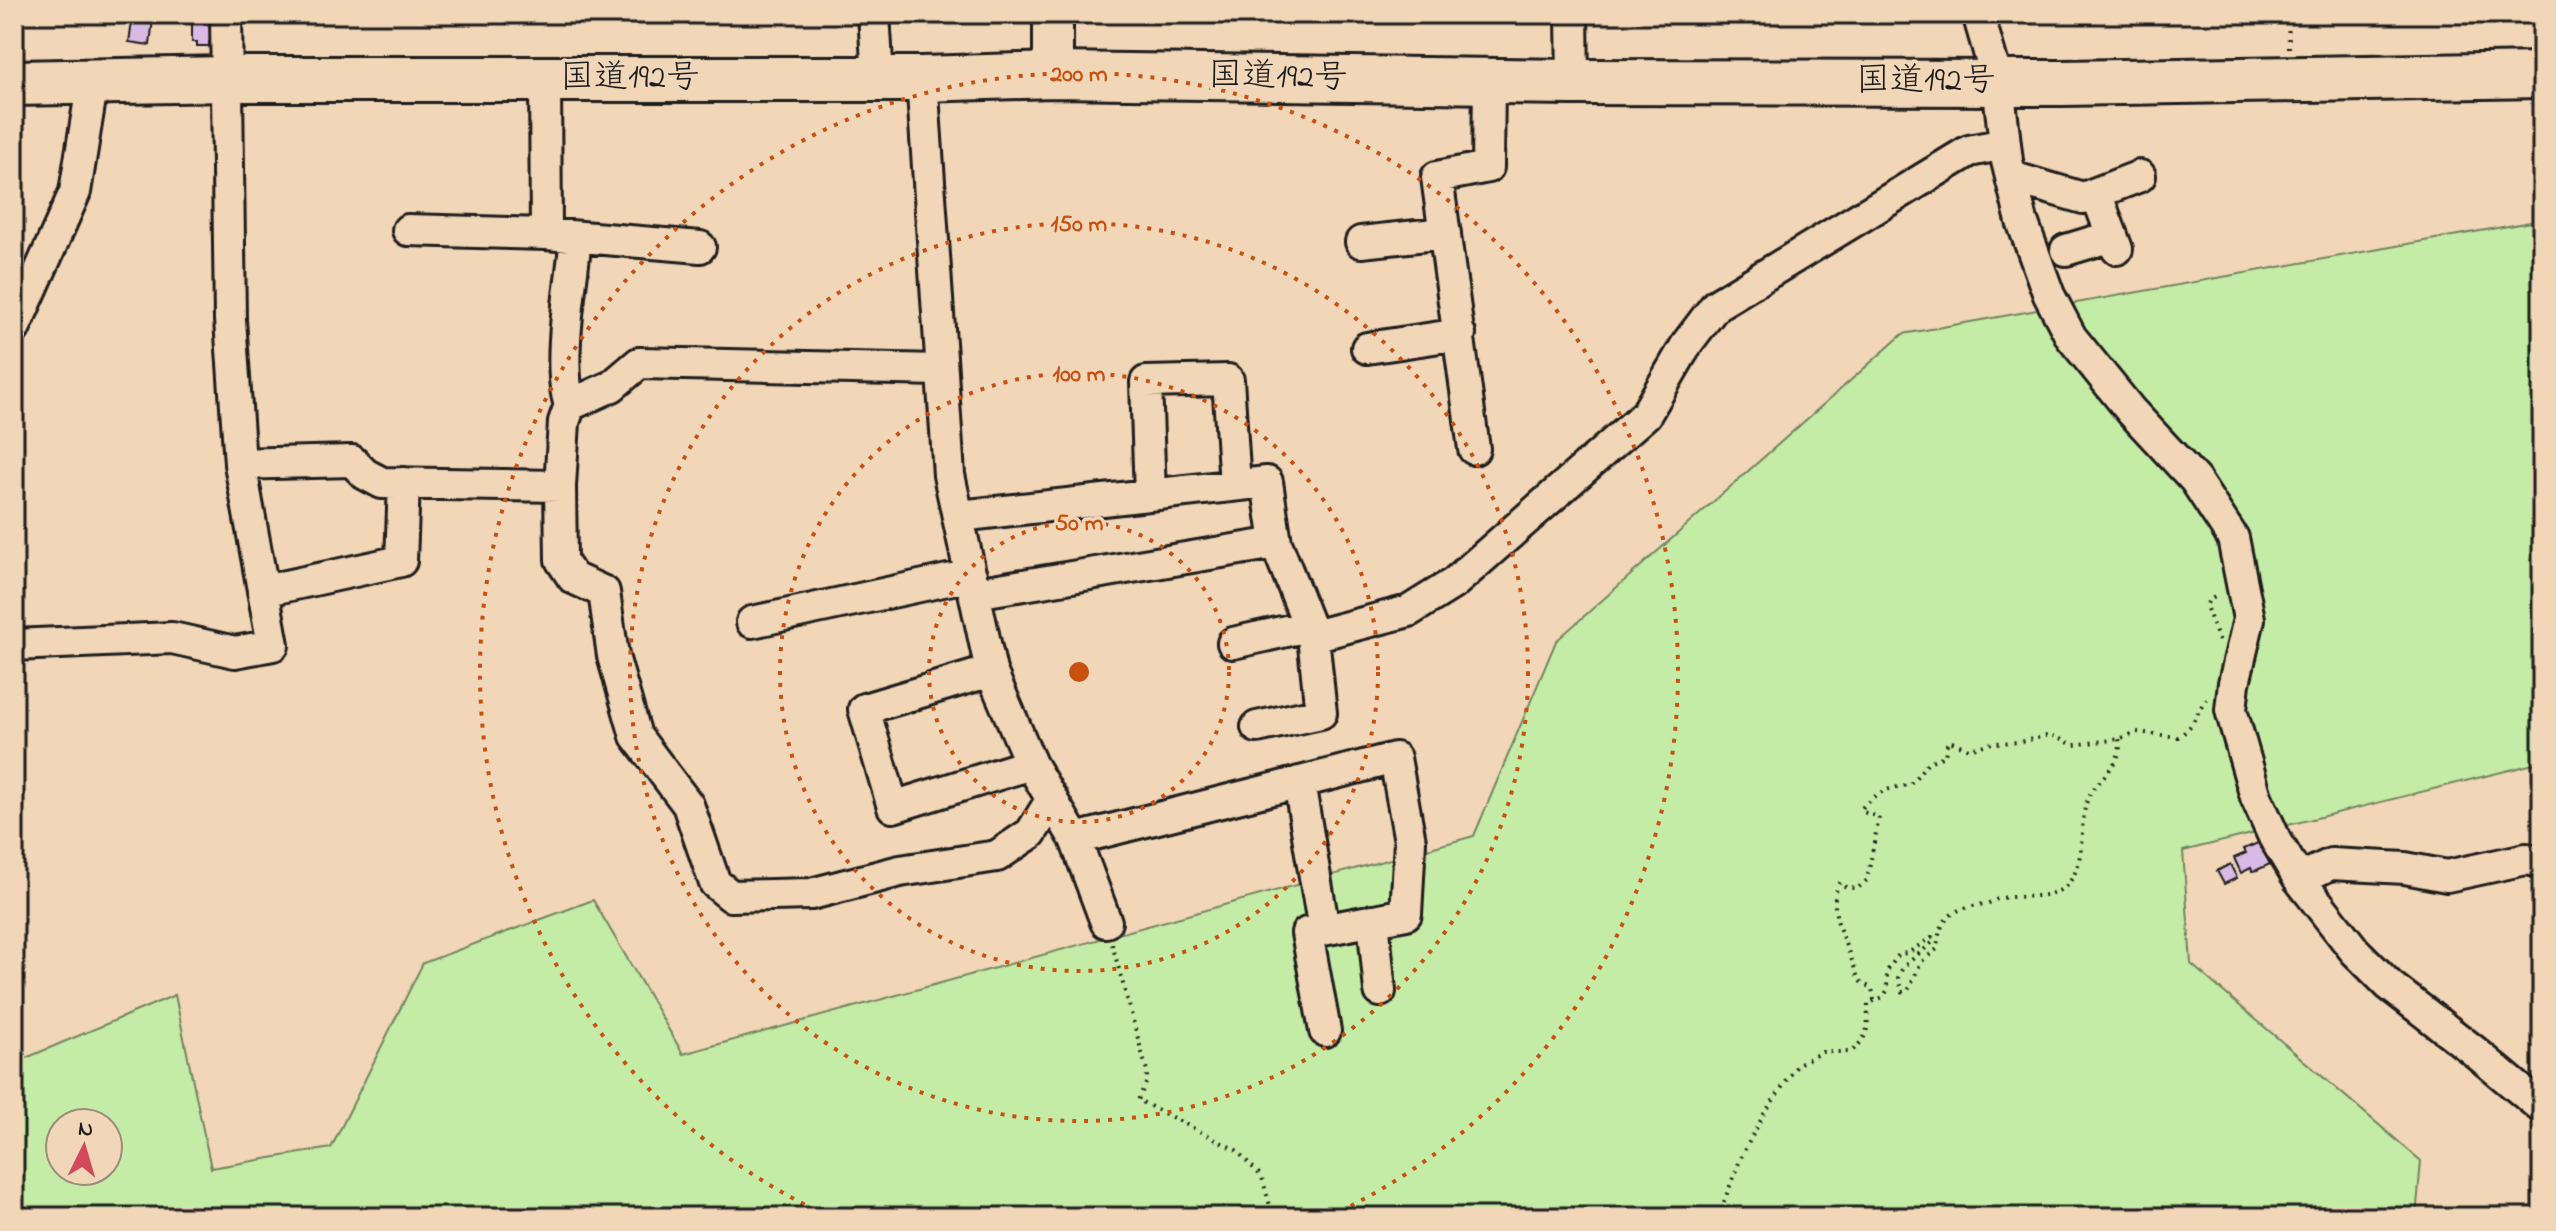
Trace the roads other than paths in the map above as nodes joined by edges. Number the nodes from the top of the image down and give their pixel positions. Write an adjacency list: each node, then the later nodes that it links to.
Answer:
1 (226, 14): 8 (street)
2 (874, 14): 10 (street)
3 (1053, 14): 6 (main road)
4 (1572, 14): 14 (street)
5 (1978, 14): 16 (street)
6 (1053, 75): 11 (highway, 国道192号); 13 (highway, 国道192号)
7 (2542, 75): 16 (highway, 国道192号)
8 (228, 79): 9 (highway, 国道192号); 12 (highway, 国道192号); 34 (street)
9 (545, 79): 10 (highway, 国道192号); 23 (street)
10 (878, 79): 11 (highway, 国道192号)
11 (922, 79): 31 (street)
12 (93, 80): 15 (highway, 国道192号); 28 (street)
13 (1489, 81): 14 (highway, 国道192号); 22 (street)
14 (1573, 82): 16 (highway, 国道192号)
15 (14, 83)
16 (1998, 83): 17 (street)
17 (2005, 144): 19 (street); 44 (street)
18 (2140, 176): 20 (street)
19 (2011, 177): 20 (street); 54 (street)
20 (2096, 193): 27 (street)
21 (408, 230): 23 (street)
22 (1445, 233): 25 (street); 29 (street)
23 (546, 234): 24 (street)
24 (576, 237): 26 (street); 32 (street)
25 (1361, 242)
26 (700, 247)
27 (2066, 250)
28 (14, 329)
29 (1460, 334): 30 (street); 33 (street)
30 (1367, 348)
31 (940, 370): 32 (street); 39 (street)
32 (570, 405): 37 (street)
33 (1474, 449)
34 (240, 464): 35 (street); 42 (street)
35 (404, 483): 37 (street); 42 (street)
36 (1235, 485): 38 (street); 38 (street); 40 (street)
37 (560, 486): 51 (street)
38 (1150, 495): 39 (street)
39 (959, 516): 41 (street)
40 (1276, 543): 41 (street); 44 (street)
41 (973, 584): 43 (street); 47 (street)
42 (263, 591): 46 (street)
43 (752, 622)
44 (1311, 631): 45 (street); 48 (street)
45 (1233, 643)
46 (14, 645)
47 (991, 671): 49 (street); 49 (street)
48 (1257, 727)
49 (1031, 764): 51 (street)
50 (1299, 782): 52 (street); 55 (street); 57 (street)
51 (1052, 799): 52 (street)
52 (1075, 839): 56 (street)
53 (2542, 862): 54 (street)
54 (2299, 879): 60 (street)
55 (1373, 920): 57 (street); 58 (street)
56 (1106, 922)
57 (1324, 930): 59 (street)
58 (1380, 991)
59 (1325, 1031)
60 (2542, 1108)

